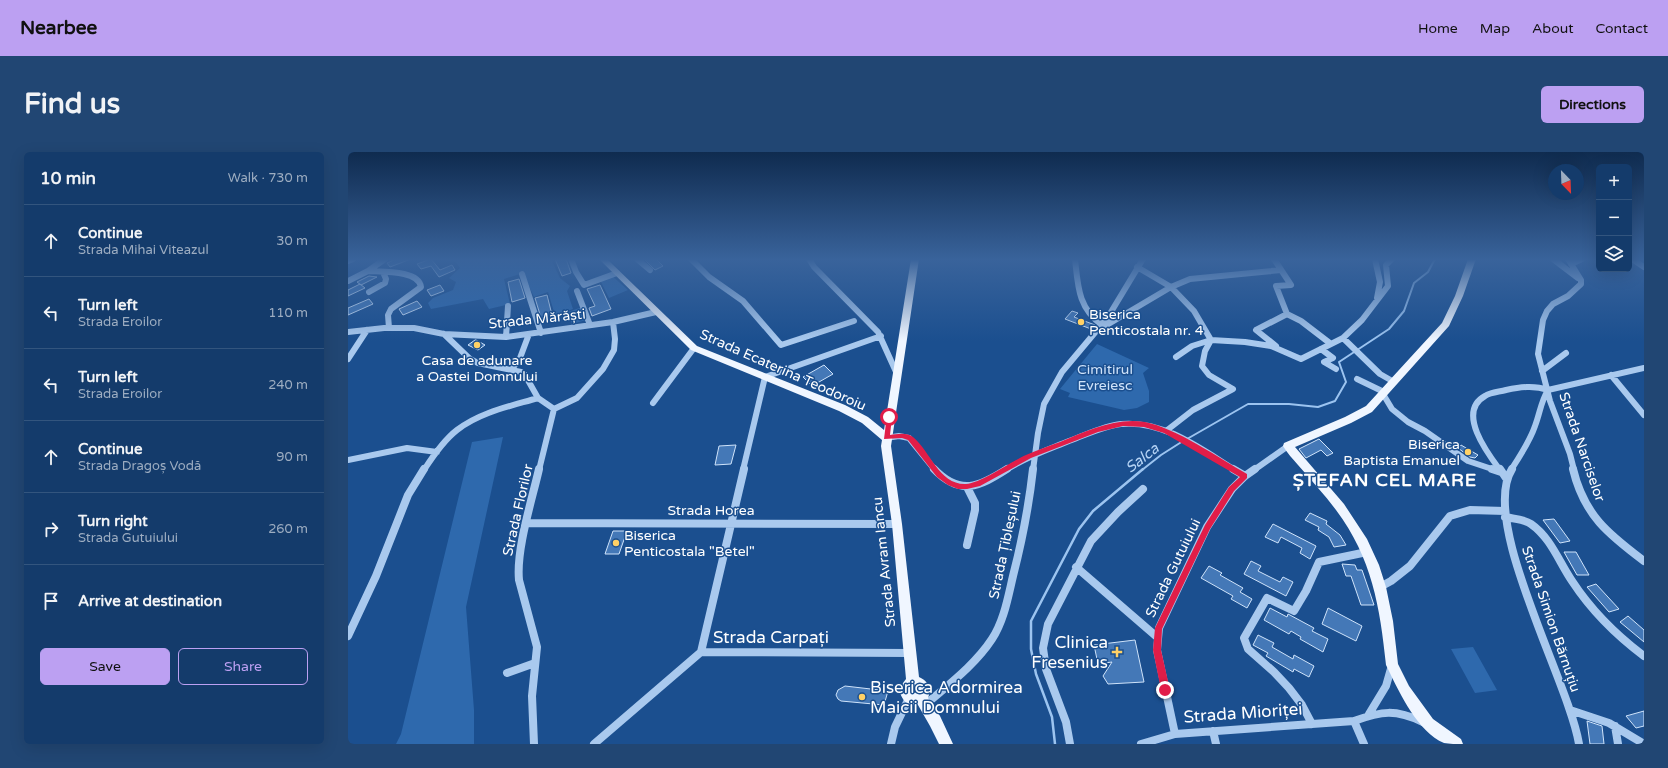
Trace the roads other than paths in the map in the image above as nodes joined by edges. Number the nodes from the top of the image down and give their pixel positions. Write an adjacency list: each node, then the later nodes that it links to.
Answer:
1 (378, 287): 17 (street)
2 (421, 287): 26 (street)
3 (526, 287): 29 (street)
4 (631, 287): 20 (main road, Strada Ecaterina Teodoroiu)
5 (722, 287): 22 (street)
6 (834, 287): 32 (street)
7 (912, 287): 47 (main road, Strada Avram Iancu)
8 (1078, 287): 25 (street)
9 (1125, 287): 25 (street, Strada Țibleșului)
10 (1171, 287): 25 (street, Strada Țibleșului); 35 (street)
11 (1276, 287): 21 (street)
12 (1380, 287): 18 (street)
13 (1388, 287): 18 (street)
14 (1462, 287): 51 (main road)
15 (1579, 287): 46 (street, Strada Narciselor)
16 (577, 290): 24 (street)
17 (369, 292)
18 (1376, 302): 34 (street)
19 (508, 306): 33 (street)
20 (656, 312): 23 (street, Strada Mărăști); 37 (main road, Strada Ecaterina Teodoroiu)
21 (1287, 314): 36 (street); 38 (street)
22 (854, 321)
23 (613, 322): 24 (street, Strada Mărăști); 56 (street)
24 (590, 325): 29 (street, Strada Mărăști)
25 (1100, 327): 62 (street, Strada Țibleșului)
26 (389, 328): 27 (street, Strada Mărăști); 30 (street, Strada Mărăști)
27 (367, 330): 28 (street, Strada Mărăști); 42 (street)
28 (348, 332)
29 (541, 333): 31 (street, Strada Mărăști)
30 (444, 334): 33 (street, Strada Mărăști); 44 (street)
31 (529, 334): 33 (street, Strada Mărăști); 44 (street)
32 (881, 336): 47 (street); 49 (street)
33 (506, 337)
34 (1344, 338): 36 (street); 51 (street)
35 (1211, 340): 38 (street); 41 (street); 58 (street)
36 (1331, 344): 39 (street)
37 (694, 348): 49 (main road, Strada Ecaterina Teodoroiu); 55 (street)
38 (1279, 349): 39 (street)
39 (1321, 349): 45 (street)
40 (1566, 353): 46 (street)
41 (1176, 357)
42 (348, 359)
43 (1644, 368): 48 (street)
44 (512, 369): 54 (street)
45 (1336, 369)
46 (1542, 371): 52 (street, Strada Narciselor)
47 (897, 374): 59 (main road, Strada Avram Iancu)
48 (1611, 375): 52 (street); 57 (street)
49 (766, 377): 59 (main road, Strada Ecaterina Teodoroiu); 70 (street)
50 (1357, 379): 53 (street)
51 (1394, 382): 53 (main road)
52 (1548, 390): 64 (street); 64 (street); 74 (street, Strada Narciselor)
53 (1384, 393): 60 (main road); 64 (street)
54 (538, 398): 56 (street); 61 (street)
55 (653, 403)
56 (554, 409): 69 (street, Strada Florilor)
57 (1644, 415)
58 (1166, 431): 62 (street); 65 (street)
59 (886, 438): 66 (street); 71 (main road, Strada Avram Iancu)
60 (1288, 446): 65 (street, Strada Gutuiului); 73 (main road)
61 (437, 452): 63 (street); 77 (street)
62 (1035, 454): 66 (street); 85 (street, Strada Țibleșului)
63 (348, 460)
64 (1503, 475): 68 (street, Strada Simion Bărnuțiu)
65 (1245, 476): 78 (street, Strada Gutuiului)
66 (967, 487): 72 (street)
67 (1143, 489): 75 (street)
68 (1505, 514): 76 (street); 81 (street); 86 (street, Strada Simion Bărnuțiu)
69 (526, 523): 70 (street, Strada Horea); 82 (street, Strada Florilor)
70 (730, 523): 71 (street, Strada Horea); 79 (street)
71 (897, 524): 80 (main road, Strada Avram Iancu)
72 (967, 545)
73 (1367, 552): 76 (main road); 89 (street, Strada Mioriței)
74 (1644, 561)
75 (1076, 567): 78 (street); 98 (street)
76 (1380, 587): 83 (main road)
77 (348, 636)
78 (1157, 637): 93 (street, Strada Gutuiului)
79 (701, 652): 80 (street, Strada Carpați); 95 (street, Strada Carpați)
80 (910, 653): 85 (main road, Strada Avram Iancu)
81 (1644, 656)
82 (535, 663): 84 (street); 94 (street, Strada Florilor)
83 (1392, 665): 87 (street); 90 (main road)
84 (507, 673)
85 (918, 700): 96 (street); 97 (main road)
86 (1570, 710): 91 (street); 103 (street, Strada Simion Bărnuțiu)
87 (1370, 714): 88 (street, Strada Mioriței); 90 (street, Strada Mioriței)
88 (1354, 721): 89 (street, Strada Mioriței); 101 (street)
89 (1312, 724): 92 (street, Strada Mioriței)
90 (1428, 724): 102 (main road)
91 (1614, 726): 104 (street); 105 (street)
92 (1213, 731): 93 (street, Strada Mioriței); 100 (street)
93 (1175, 734): 99 (street, Strada Mioriței)
94 (534, 744)
95 (594, 744)
96 (891, 744)
97 (946, 744)
98 (1070, 744)
99 (1141, 744)
100 (1216, 744)
101 (1364, 744)
102 (1456, 744)
103 (1579, 744)
104 (1618, 744)
105 (1644, 744)

